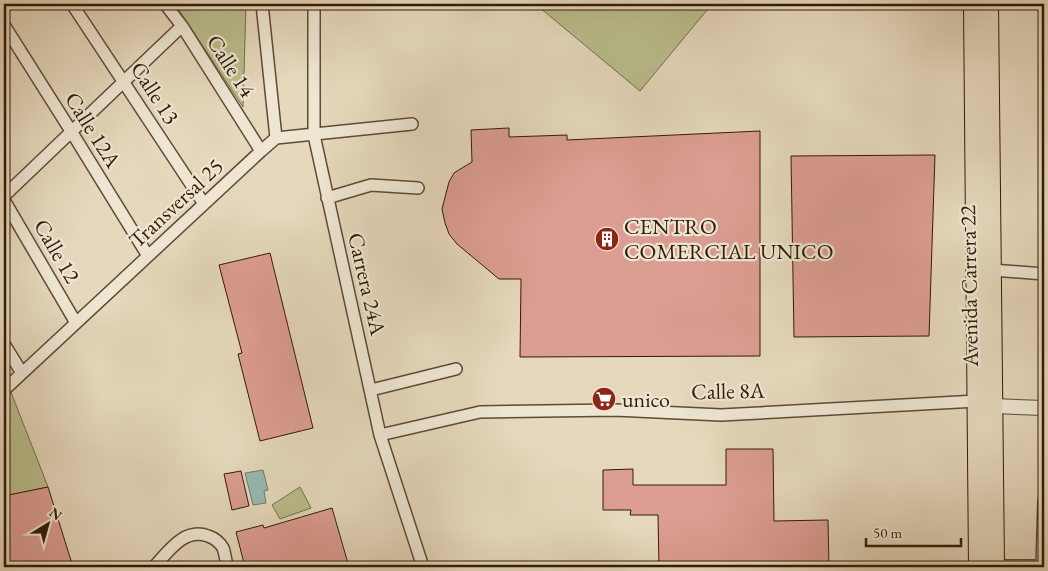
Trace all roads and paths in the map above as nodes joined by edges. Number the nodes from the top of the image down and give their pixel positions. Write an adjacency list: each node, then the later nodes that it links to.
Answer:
1 (72, 4): 9 (street, Calle 13)
2 (165, 4): 8 (street, Calle 14)
3 (262, 4): 13 (street)
4 (314, 4): 12 (street, Carrera 24A)
5 (973, 4): 29 (main road, Avenida Carrera 22)
6 (989, 4): 21 (main road, Avenida Carrera 22)
7 (4, 25): 11 (street, Calle 12A)
8 (182, 26): 9 (street); 14 (street, Calle 14)
9 (124, 82): 11 (street); 19 (street, Calle 13)
10 (412, 124): 12 (street)
11 (71, 131): 16 (street); 20 (street, Calle 12A)
12 (314, 135): 13 (street); 17 (street, Carrera 24A)
13 (276, 138): 14 (street, Transversal 25)
14 (262, 151): 19 (street, Transversal 25)
15 (418, 188): 17 (street)
16 (4, 196)
17 (327, 198): 28 (street, Carrera 24A)
18 (4, 200): 23 (street, Calle 12)
19 (204, 204): 20 (street, Transversal 25)
20 (148, 256): 23 (street, Transversal 25)
21 (992, 270): 22 (street); 29 (main road, Avenida Carrera 22)
22 (1044, 274)
23 (76, 323): 26 (street, Transversal 25)
24 (4, 344): 26 (street)
25 (456, 369): 28 (street)
26 (22, 373): 27 (street, Transversal 25)
27 (4, 390)
28 (371, 390): 31 (street, Carrera 24A)
29 (985, 404): 30 (street, Calle 8A); 31 (street, Calle 8A); 37 (main road, Avenida Carrera 22)
30 (1044, 408)
31 (380, 434): 36 (street, Carrera 24A)
32 (1044, 501): 33 (street)
33 (1043, 566): 37 (street)
34 (154, 567): 35 (street)
35 (227, 567)
36 (423, 567)
37 (989, 567)

